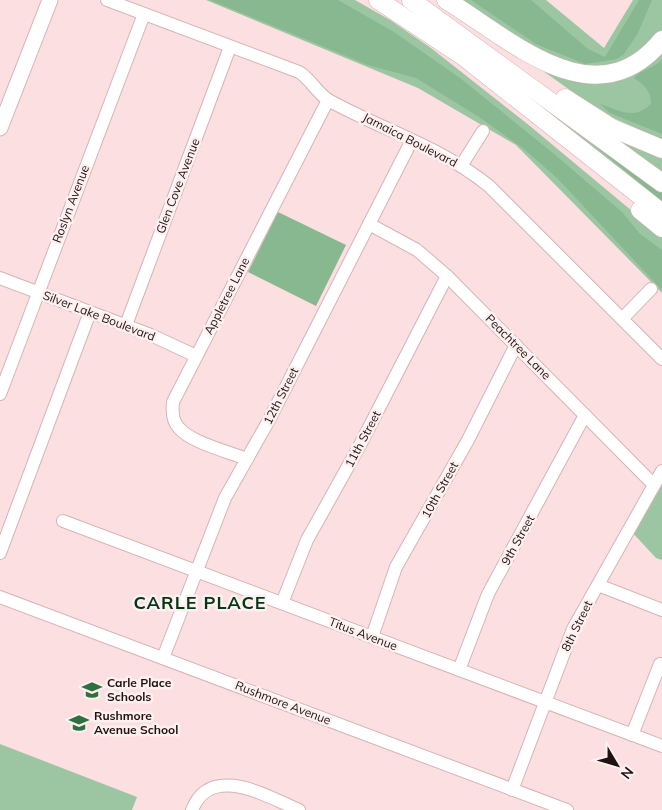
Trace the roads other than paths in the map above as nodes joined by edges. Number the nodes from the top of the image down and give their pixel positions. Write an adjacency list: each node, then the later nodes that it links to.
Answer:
1 (50, 0): 12 (main road)
2 (107, 0): 7 (street, Jamaica Boulevard)
3 (378, 0): 8 (highway)
4 (411, 0): 17 (highway)
5 (426, 0): 15 (highway)
6 (446, 0): 9 (highway)
7 (144, 14): 10 (street, Jamaica Boulevard); 24 (street, Roslyn Avenue)
8 (439, 40): 18 (highway); 20 (highway)
9 (662, 40)
10 (230, 46): 11 (street, Jamaica Boulevard); 27 (street, Glen Cove Avenue)
11 (328, 100): 14 (street, Jamaica Boulevard); 29 (street, Appletree Lane)
12 (0, 128)
13 (483, 131): 16 (street)
14 (412, 140): 16 (street, Jamaica Boulevard); 19 (street, 12th Street)
15 (662, 149)
16 (461, 166): 26 (street, Jamaica Boulevard)
17 (662, 183)
18 (662, 213)
19 (369, 224): 21 (street, Peachtree Lane); 33 (street, 12th Street)
20 (662, 228)
21 (447, 276): 28 (street, Peachtree Lane); 41 (street, 11th Street)
22 (0, 278): 24 (street, Silver Lake Boulevard)
23 (651, 289): 26 (street)
24 (38, 292): 25 (street, Silver Lake Boulevard); 31 (street, Roslyn Avenue)
25 (90, 312): 27 (street, Silver Lake Boulevard); 37 (street)
26 (622, 319): 30 (street, Jamaica Boulevard)
27 (126, 325): 29 (street, Silver Lake Boulevard)
28 (516, 345): 32 (street, Peachtree Lane); 43 (street, 10th Street)
29 (196, 356): 33 (street, Appletree Lane)
30 (662, 360)
31 (0, 394)
32 (586, 414): 35 (street, Peachtree Lane); 46 (street, 9th Street)
33 (247, 459): 38 (street, 12th Street)
34 (662, 471): 35 (street, 8th Street)
35 (654, 484): 39 (street, 8th Street)
36 (63, 521): 38 (street, Titus Avenue)
37 (0, 553)
38 (197, 571): 41 (street, Titus Avenue); 44 (street, 12th Street)
39 (598, 586): 42 (street); 47 (street, 8th Street)
40 (0, 597): 44 (street, Rushmore Avenue)
41 (282, 603): 43 (street, Titus Avenue)
42 (662, 610)
43 (372, 637): 46 (street, Titus Avenue)
44 (163, 658): 50 (street, Rushmore Avenue)
45 (660, 664): 48 (street)
46 (459, 670): 47 (street, Titus Avenue)
47 (545, 702): 48 (street, Titus Avenue); 50 (street, 8th Street)
48 (632, 735): 49 (street, Titus Avenue)
49 (662, 746)
50 (512, 790): 53 (street, Rushmore Avenue)
51 (192, 810): 52 (street)
52 (299, 810)
53 (567, 810)

